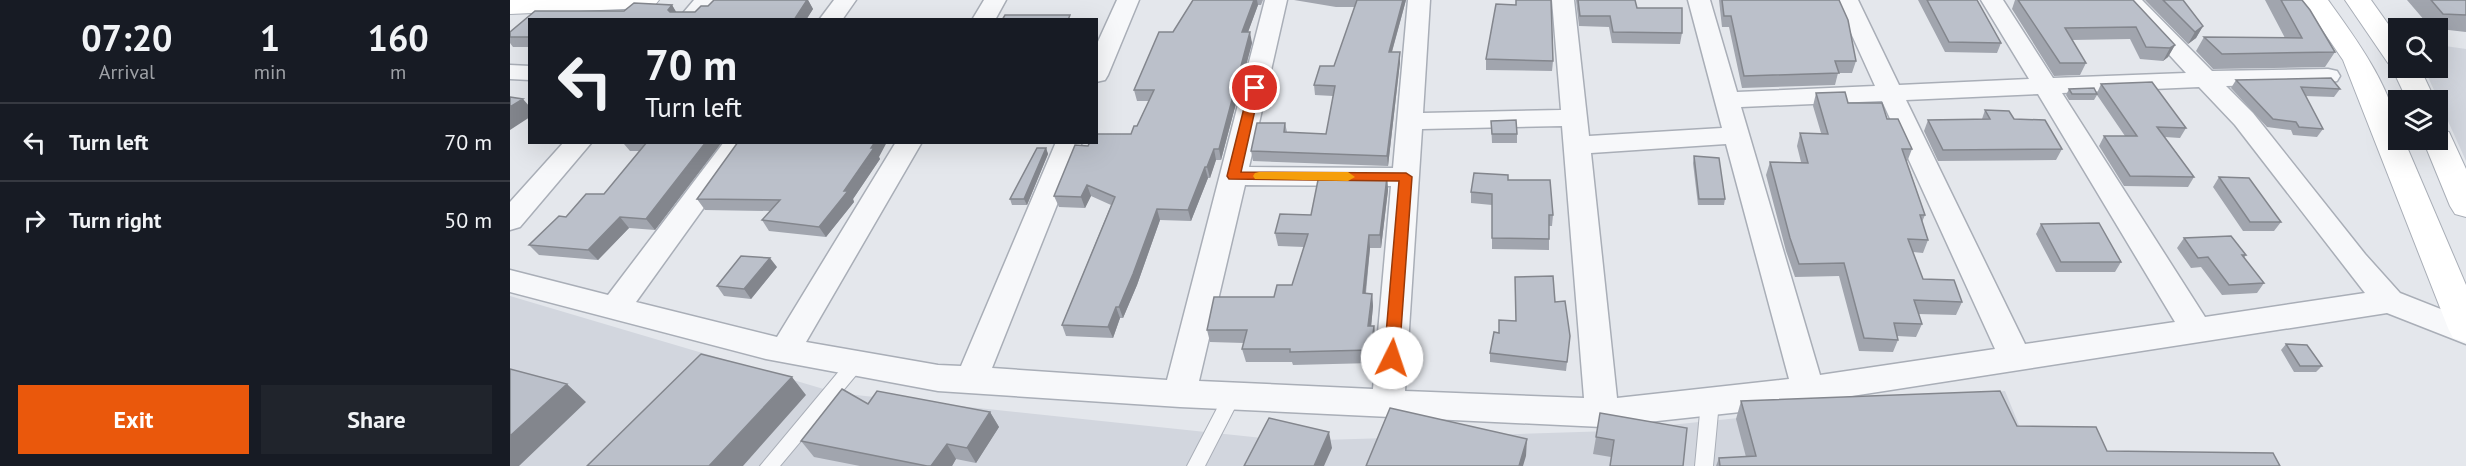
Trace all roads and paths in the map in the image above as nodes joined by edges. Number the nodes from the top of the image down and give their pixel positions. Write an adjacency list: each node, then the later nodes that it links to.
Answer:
1 (646, 0): 15 (main road)
2 (706, 0): 17 (street)
3 (844, 0): 18 (street)
4 (995, 0): 19 (street)
5 (1128, 0): 21 (street)
6 (1276, 0): 38 (street)
7 (1419, 0): 30 (street)
8 (1563, 0): 29 (street)
9 (1699, 0): 28 (street)
10 (1847, 0): 27 (street)
11 (1992, 0): 26 (street)
12 (2130, 0): 25 (street)
13 (2315, 0): 45 (main road)
14 (2358, 0): 20 (main road)
15 (599, 2): 16 (main road)
16 (512, 8)
17 (690, 18)
18 (831, 18)
19 (984, 18)
20 (2388, 43)
21 (1098, 70)
22 (510, 72): 23 (street)
23 (528, 74)
24 (2328, 76): 25 (street)
25 (2206, 80): 26 (street); 43 (street)
26 (2046, 87): 27 (street); 46 (street)
27 (1891, 93): 28 (street); 48 (street)
28 (1728, 100): 31 (street)
29 (1575, 118): 30 (street); 36 (street)
30 (1410, 121): 39 (street)
31 (1738, 135): 36 (street); 51 (street)
32 (577, 144): 41 (street)
33 (737, 144): 44 (street)
34 (908, 144): 47 (street)
35 (1068, 144): 50 (street)
36 (1578, 145): 56 (street)
37 (2443, 150): 40 (main road)
38 (1233, 176): 39 (street); 52 (street)
39 (1406, 177): 55 (street)
40 (2466, 206)
41 (510, 220)
42 (510, 281): 44 (street)
43 (2389, 302): 45 (street); 46 (street)
44 (615, 308): 47 (street)
45 (2466, 330)
46 (2197, 331): 48 (street)
47 (785, 350): 49 (street)
48 (2016, 358): 51 (street)
49 (856, 363): 50 (street); 57 (lane)
50 (970, 380): 52 (street)
51 (1808, 390): 54 (street)
52 (1180, 394): 53 (street)
53 (1232, 396): 55 (street); 58 (lane)
54 (1710, 402): 56 (street); 59 (lane)
55 (1388, 403): 56 (street)
56 (1602, 413)
57 (769, 466)
58 (1196, 466)
59 (1704, 466)

